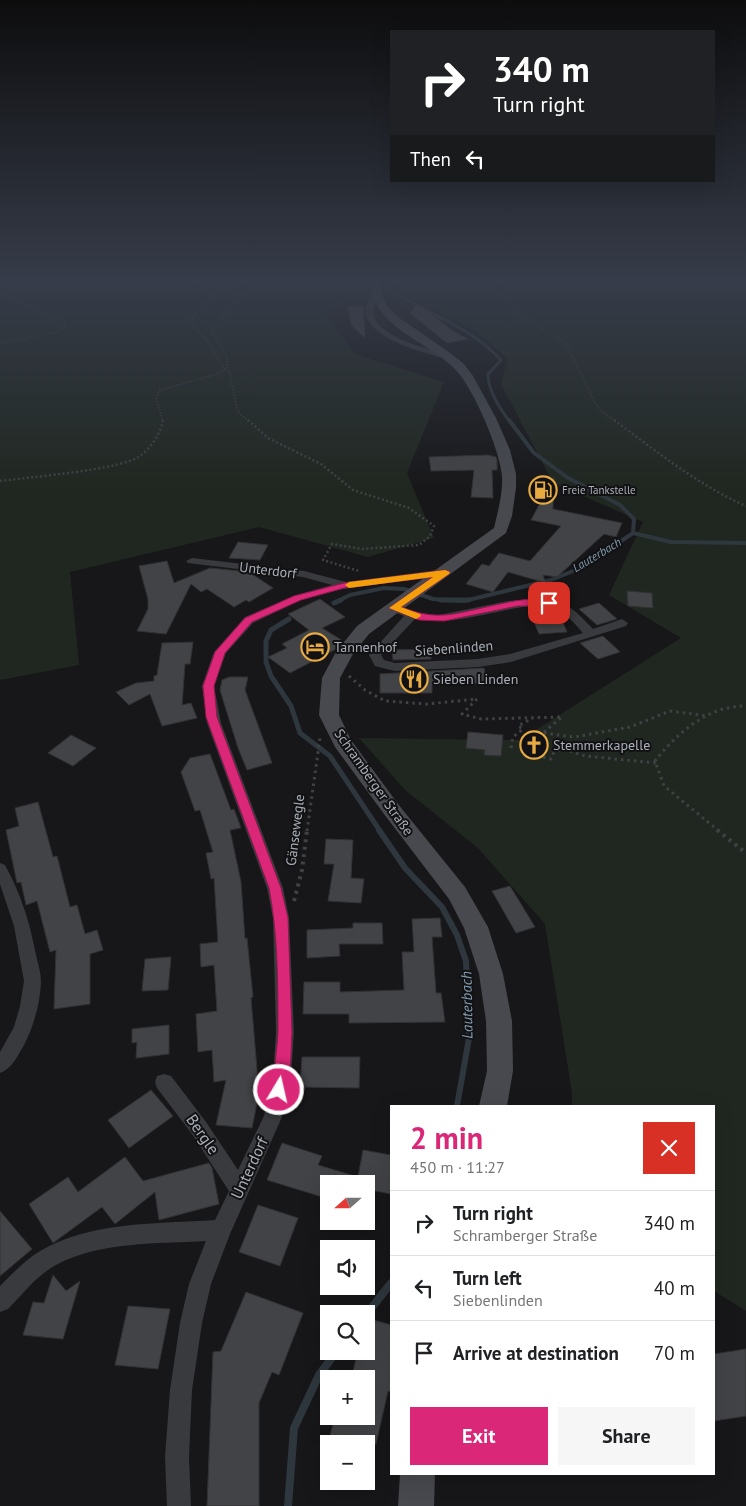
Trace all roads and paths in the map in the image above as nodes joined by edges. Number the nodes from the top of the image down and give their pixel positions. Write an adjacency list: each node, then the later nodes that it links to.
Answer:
1 (214, 352): 5 (path)
2 (225, 352): 5 (path)
3 (441, 352): 9 (main road, Schramberger Straße)
4 (571, 352): 7 (path)
5 (225, 369): 6 (path); 10 (path)
6 (0, 481)
7 (746, 506)
8 (192, 561): 11 (street, Unterdorf)
9 (445, 572): 10 (street, Unterdorf); 12 (main road, Schramberger Straße)
10 (388, 580): 11 (street, Unterdorf)
11 (344, 586): 25 (street, Unterdorf)
12 (404, 607): 14 (street); 14 (street, Siebenlinden); 15 (main road, Schramberger Straße)
13 (622, 623): 14 (street, Siebenlinden)
14 (591, 634)
15 (337, 666): 17 (path); 28 (main road, Schramberger Straße)
16 (746, 705): 18 (path)
17 (536, 716): 18 (path); 20 (path)
18 (709, 716): 22 (path)
19 (319, 741): 25 (path, Gänsewegle)
20 (511, 748)
21 (543, 757): 22 (path)
22 (656, 763): 23 (path)
23 (746, 853)
24 (0, 870): 26 (street)
25 (282, 918): 29 (street, Unterdorf)
26 (0, 1065)
27 (164, 1082): 29 (street, Bergle)
28 (493, 1105)
29 (239, 1188): 30 (street, Unterdorf)
30 (221, 1230): 31 (street); 33 (street, Unterdorf)
31 (0, 1302)
32 (418, 1475): 34 (main road)
33 (179, 1506)
34 (416, 1506)

